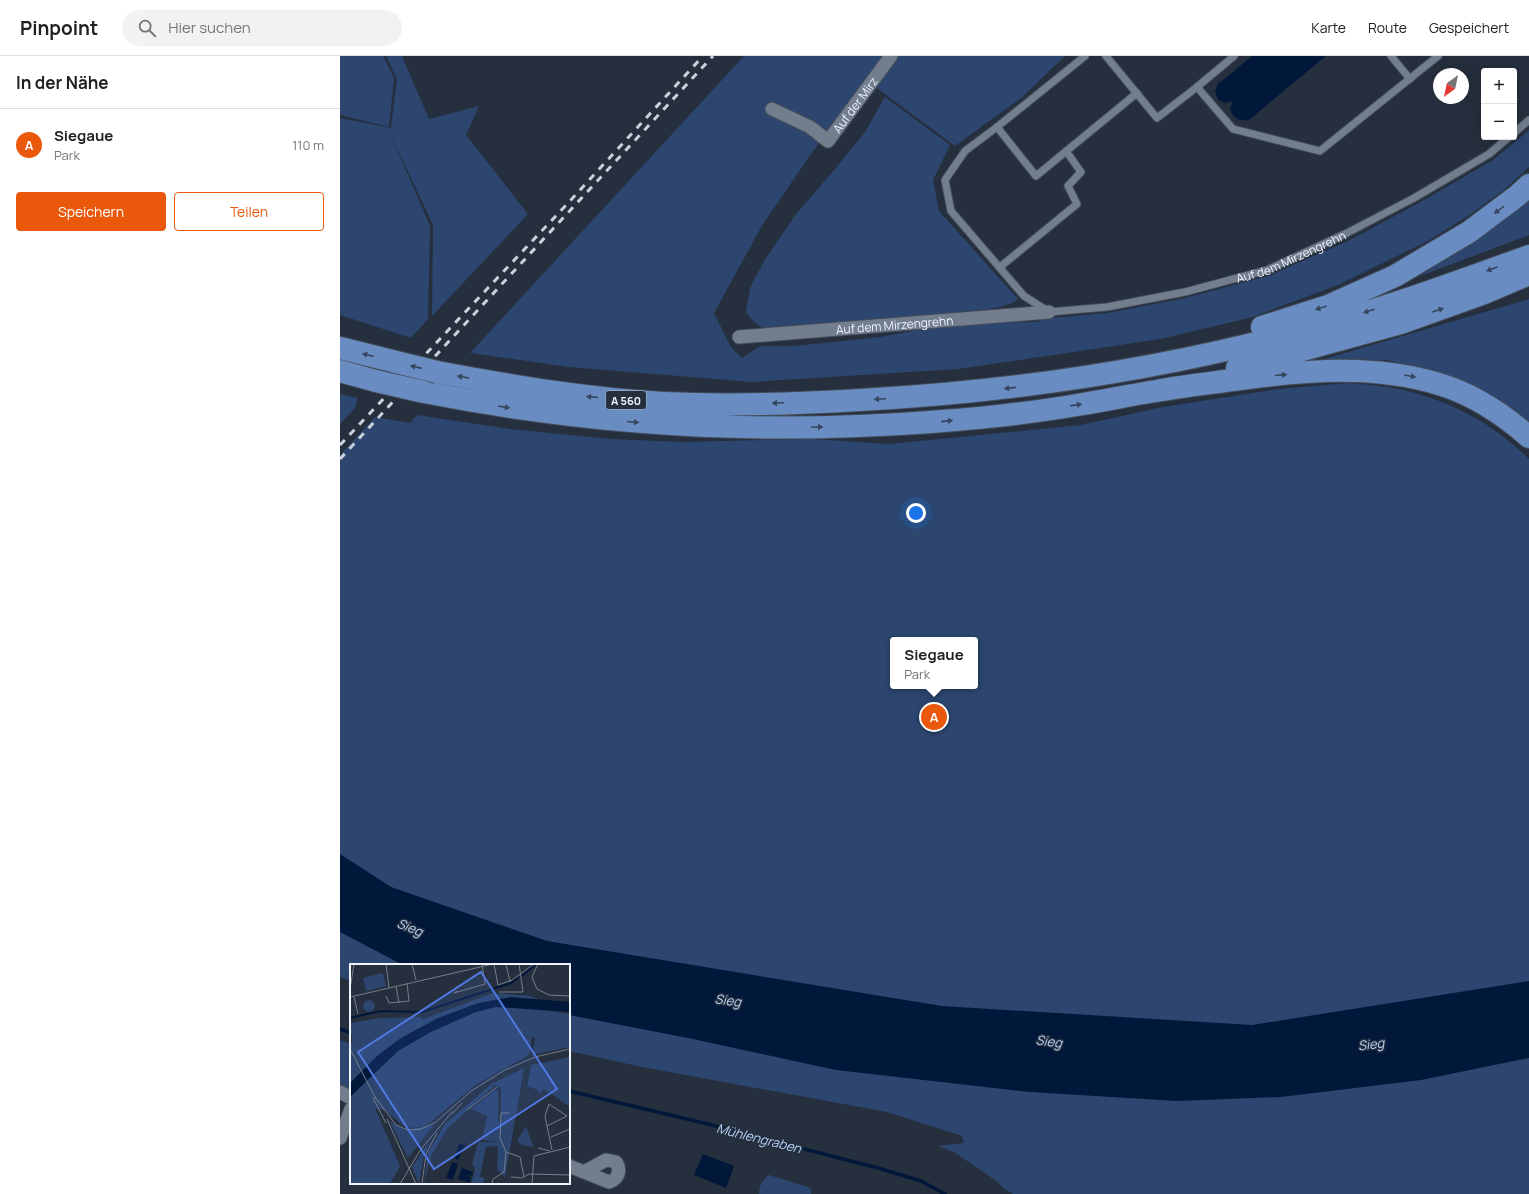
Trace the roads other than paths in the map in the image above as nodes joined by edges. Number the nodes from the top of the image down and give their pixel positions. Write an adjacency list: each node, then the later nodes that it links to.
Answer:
1 (890, 56): 10 (street, Auf der Mirz)
2 (1085, 56): 12 (lane)
3 (1106, 56): 9 (lane)
4 (1234, 56): 8 (lane)
5 (1391, 56): 7 (lane)
6 (1438, 56): 7 (lane)
7 (1410, 79): 8 (lane)
8 (1197, 87): 9 (lane)
9 (1137, 93): 15 (lane)
10 (772, 109)
11 (1529, 120): 13 (lane)
12 (997, 127): 15 (lane); 18 (lane)
13 (1517, 130)
14 (1505, 140): 20 (lane, Auf dem Mirzengrehn)
15 (1066, 151): 18 (lane)
16 (1529, 185): 24 (highway, one-way to 24)
17 (1529, 256): 24 (highway, one-way to 24)
18 (1000, 267): 20 (lane)
19 (1529, 274): 25 (highway, one-way to 19)
20 (1049, 312): 21 (street, Auf dem Mirzengrehn)
21 (739, 337)
22 (340, 348): 24 (highway, A 560, one-way to 22, bridge)
23 (340, 371): 25 (highway, A 560, one-way to 25, bridge)
24 (1048, 383)
25 (1158, 390): 26 (highway, one-way to 26)
26 (1529, 437)
27 (340, 1092): 28 (street)
28 (350, 1097)
29 (350, 1112): 30 (street)
30 (340, 1138)
31 (570, 1166): 32 (street)
32 (584, 1172)

